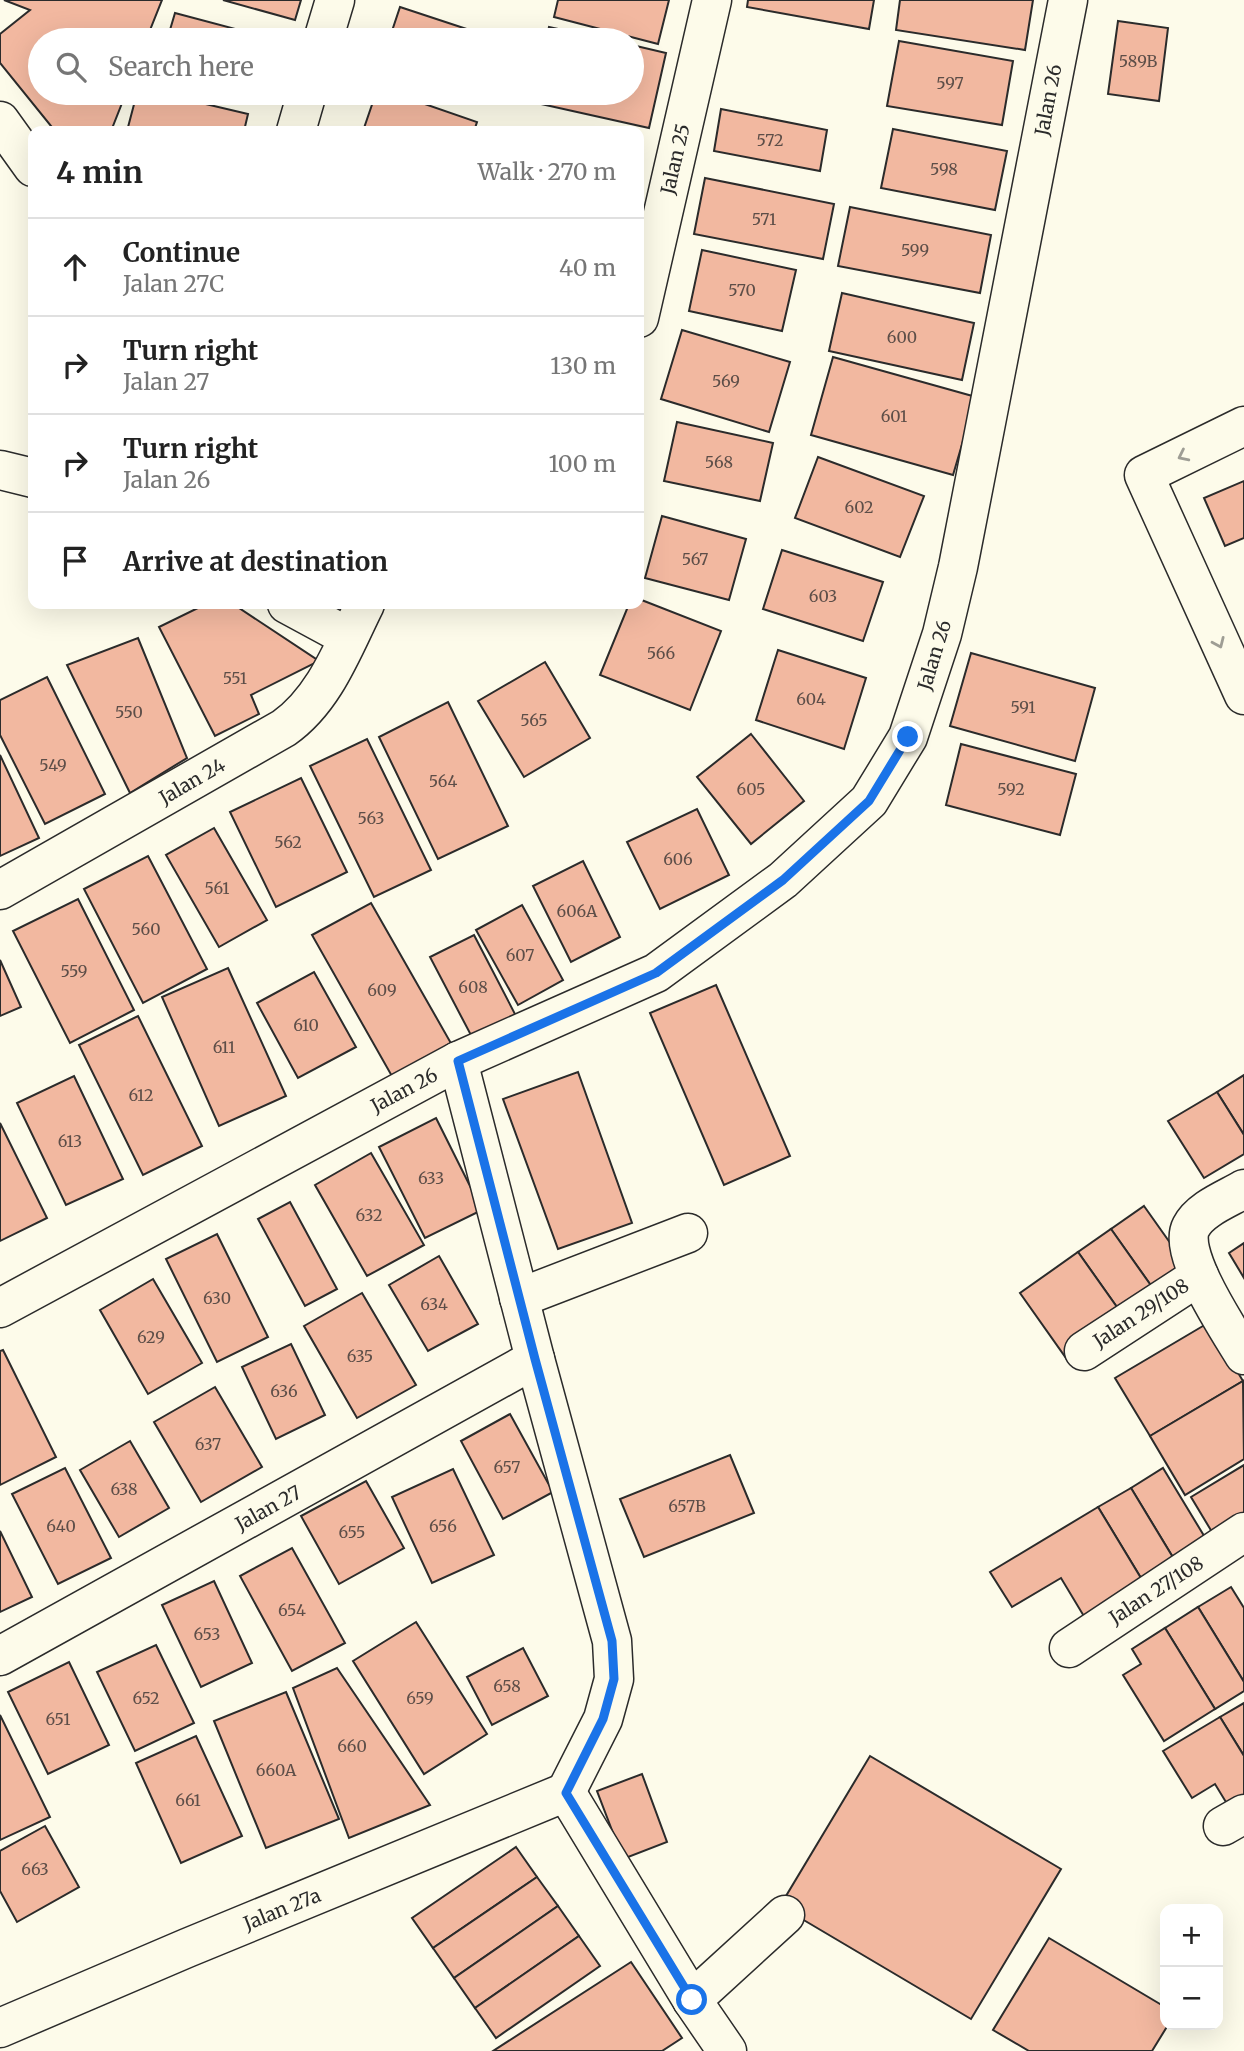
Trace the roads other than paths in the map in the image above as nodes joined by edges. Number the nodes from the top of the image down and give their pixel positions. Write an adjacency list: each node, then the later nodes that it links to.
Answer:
1 (335, 0): 4 (street)
2 (712, 0): 9 (street, Jalan 25)
3 (1068, 0): 17 (street, Jalan 26)
4 (327, 28)
5 (304, 105): 7 (street)
6 (0, 121): 8 (street)
7 (297, 126)
8 (28, 160)
9 (644, 296)
10 (1244, 426): 15 (street, one-way to 15)
11 (0, 470): 12 (street)
12 (28, 477)
13 (309, 609): 14 (street)
14 (356, 620): 16 (street, Jalan 24)
15 (1244, 695)
16 (0, 890)
17 (458, 1061): 21 (street); 22 (street, Jalan 26)
18 (1244, 1189): 20 (street)
19 (688, 1233): 21 (street)
20 (1199, 1276): 23 (street, Jalan 29/108); 24 (street)
21 (519, 1298): 25 (street)
22 (0, 1308)
23 (1084, 1351)
24 (1244, 1355)
25 (535, 1359): 28 (street, Jalan 27); 29 (street)
26 (1244, 1532): 27 (street, Jalan 27/108)
27 (1069, 1648)
28 (0, 1656)
29 (566, 1793): 31 (street); 32 (street, Jalan 27a)
30 (785, 1915): 31 (street)
31 (692, 2000): 33 (street)
32 (0, 2028)
33 (727, 2051)

